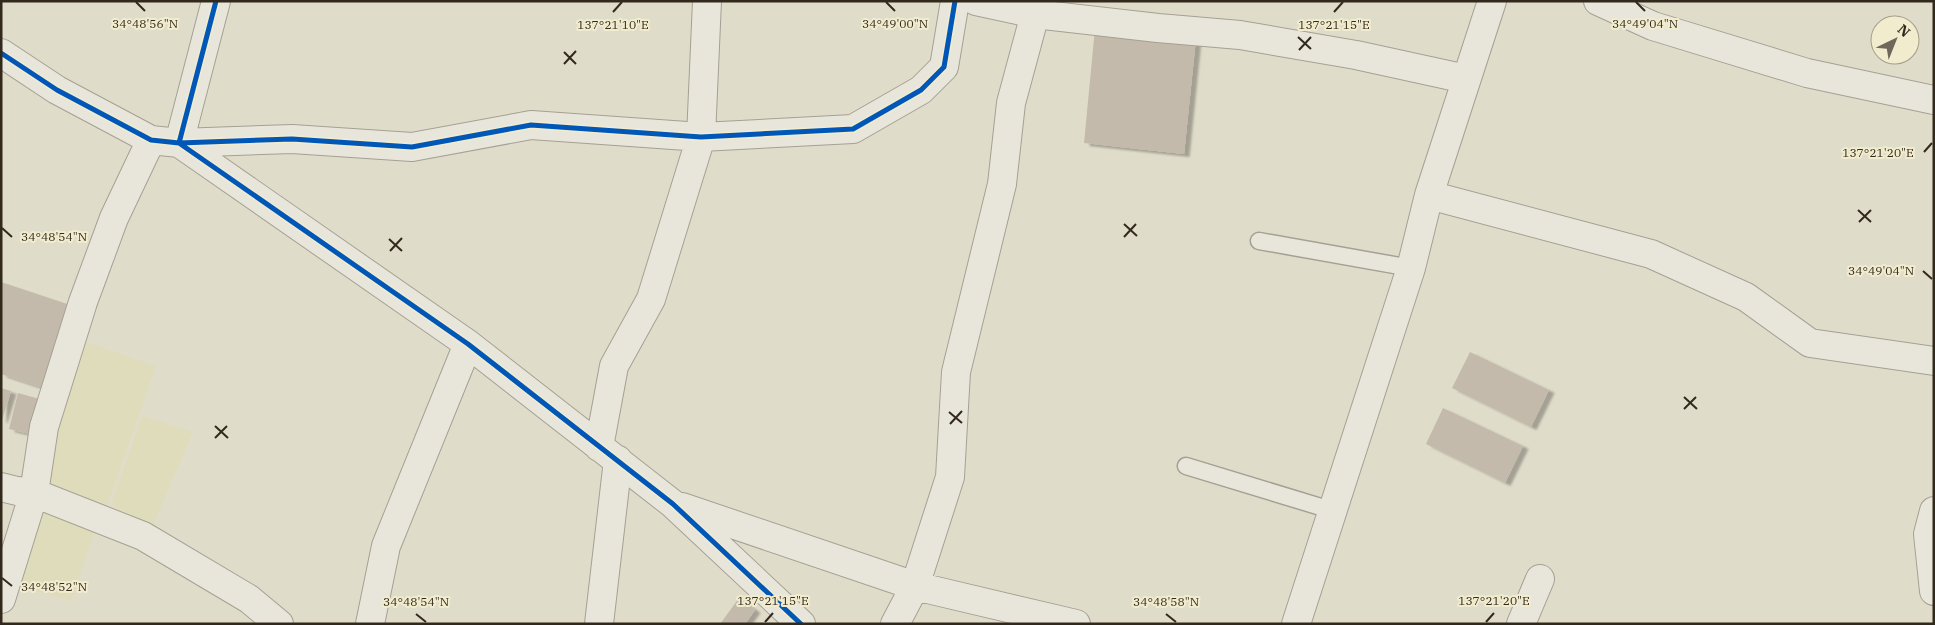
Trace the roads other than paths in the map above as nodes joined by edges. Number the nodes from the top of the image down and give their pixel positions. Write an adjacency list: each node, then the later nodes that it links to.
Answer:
1 (216, 1): 13 (street)
2 (707, 1): 11 (street)
3 (955, 1): 11 (street)
4 (976, 1): 7 (street)
5 (1492, 1): 9 (street)
6 (1598, 1): 10 (street)
7 (1035, 14): 9 (street); 27 (street)
8 (1, 53): 12 (street)
9 (1466, 79): 14 (street)
10 (1934, 100)
11 (701, 137): 13 (street); 19 (street)
12 (151, 140): 13 (street); 22 (street)
13 (179, 143): 17 (street)
14 (1430, 195): 16 (street); 18 (street)
15 (1259, 241): 16 (lane)
16 (1411, 268): 25 (street)
17 (468, 344): 19 (street); 31 (street)
18 (1934, 361)
19 (609, 454): 23 (street); 32 (street)
20 (1186, 466): 25 (lane)
21 (1, 487): 22 (street)
22 (34, 493): 29 (street); 30 (street)
23 (674, 504): 27 (street); 33 (street)
24 (1934, 511): 28 (street)
25 (1334, 512): 36 (street)
26 (1540, 579): 37 (street)
27 (915, 586): 34 (street); 35 (street)
28 (1934, 591)
29 (1, 599)
30 (279, 624)
31 (370, 624)
32 (599, 624)
33 (801, 624)
34 (896, 624)
35 (1076, 624)
36 (1296, 624)
37 (1521, 624)

